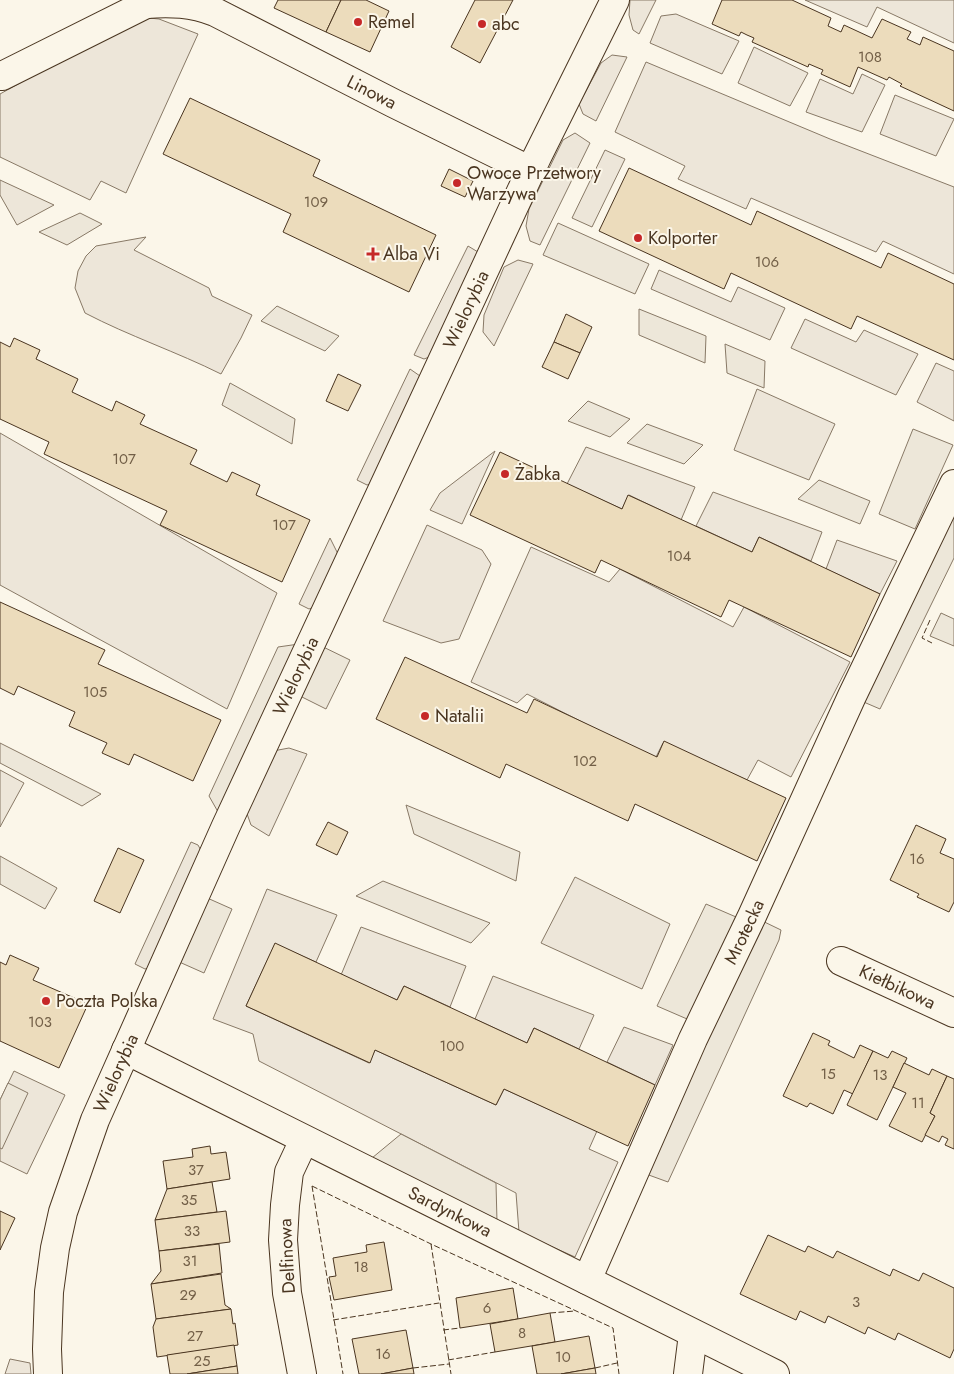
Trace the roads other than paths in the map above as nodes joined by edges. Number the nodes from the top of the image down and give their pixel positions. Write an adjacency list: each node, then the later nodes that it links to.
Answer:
1 (614, 0): 5 (street, Wielorybia)
2 (150, 2): 3 (street, Linowa); 4 (street, Linowa)
3 (210, 6): 5 (street, Linowa)
4 (2, 76)
5 (531, 170): 9 (street, Wielorybia)
6 (954, 484): 11 (street, Mrotecka)
7 (841, 961): 8 (street, Kiełbikowa)
8 (954, 1013)
9 (126, 1050): 10 (street, Sardynkowa); 13 (street, Wielorybia)
10 (304, 1140): 11 (street, Sardynkowa); 14 (street, Delfinowa)
11 (587, 1280): 12 (street, Sardynkowa)
12 (693, 1334): 15 (street); 16 (street, Sardynkowa)
13 (48, 1374)
14 (302, 1374)
15 (688, 1374)
16 (775, 1374)

